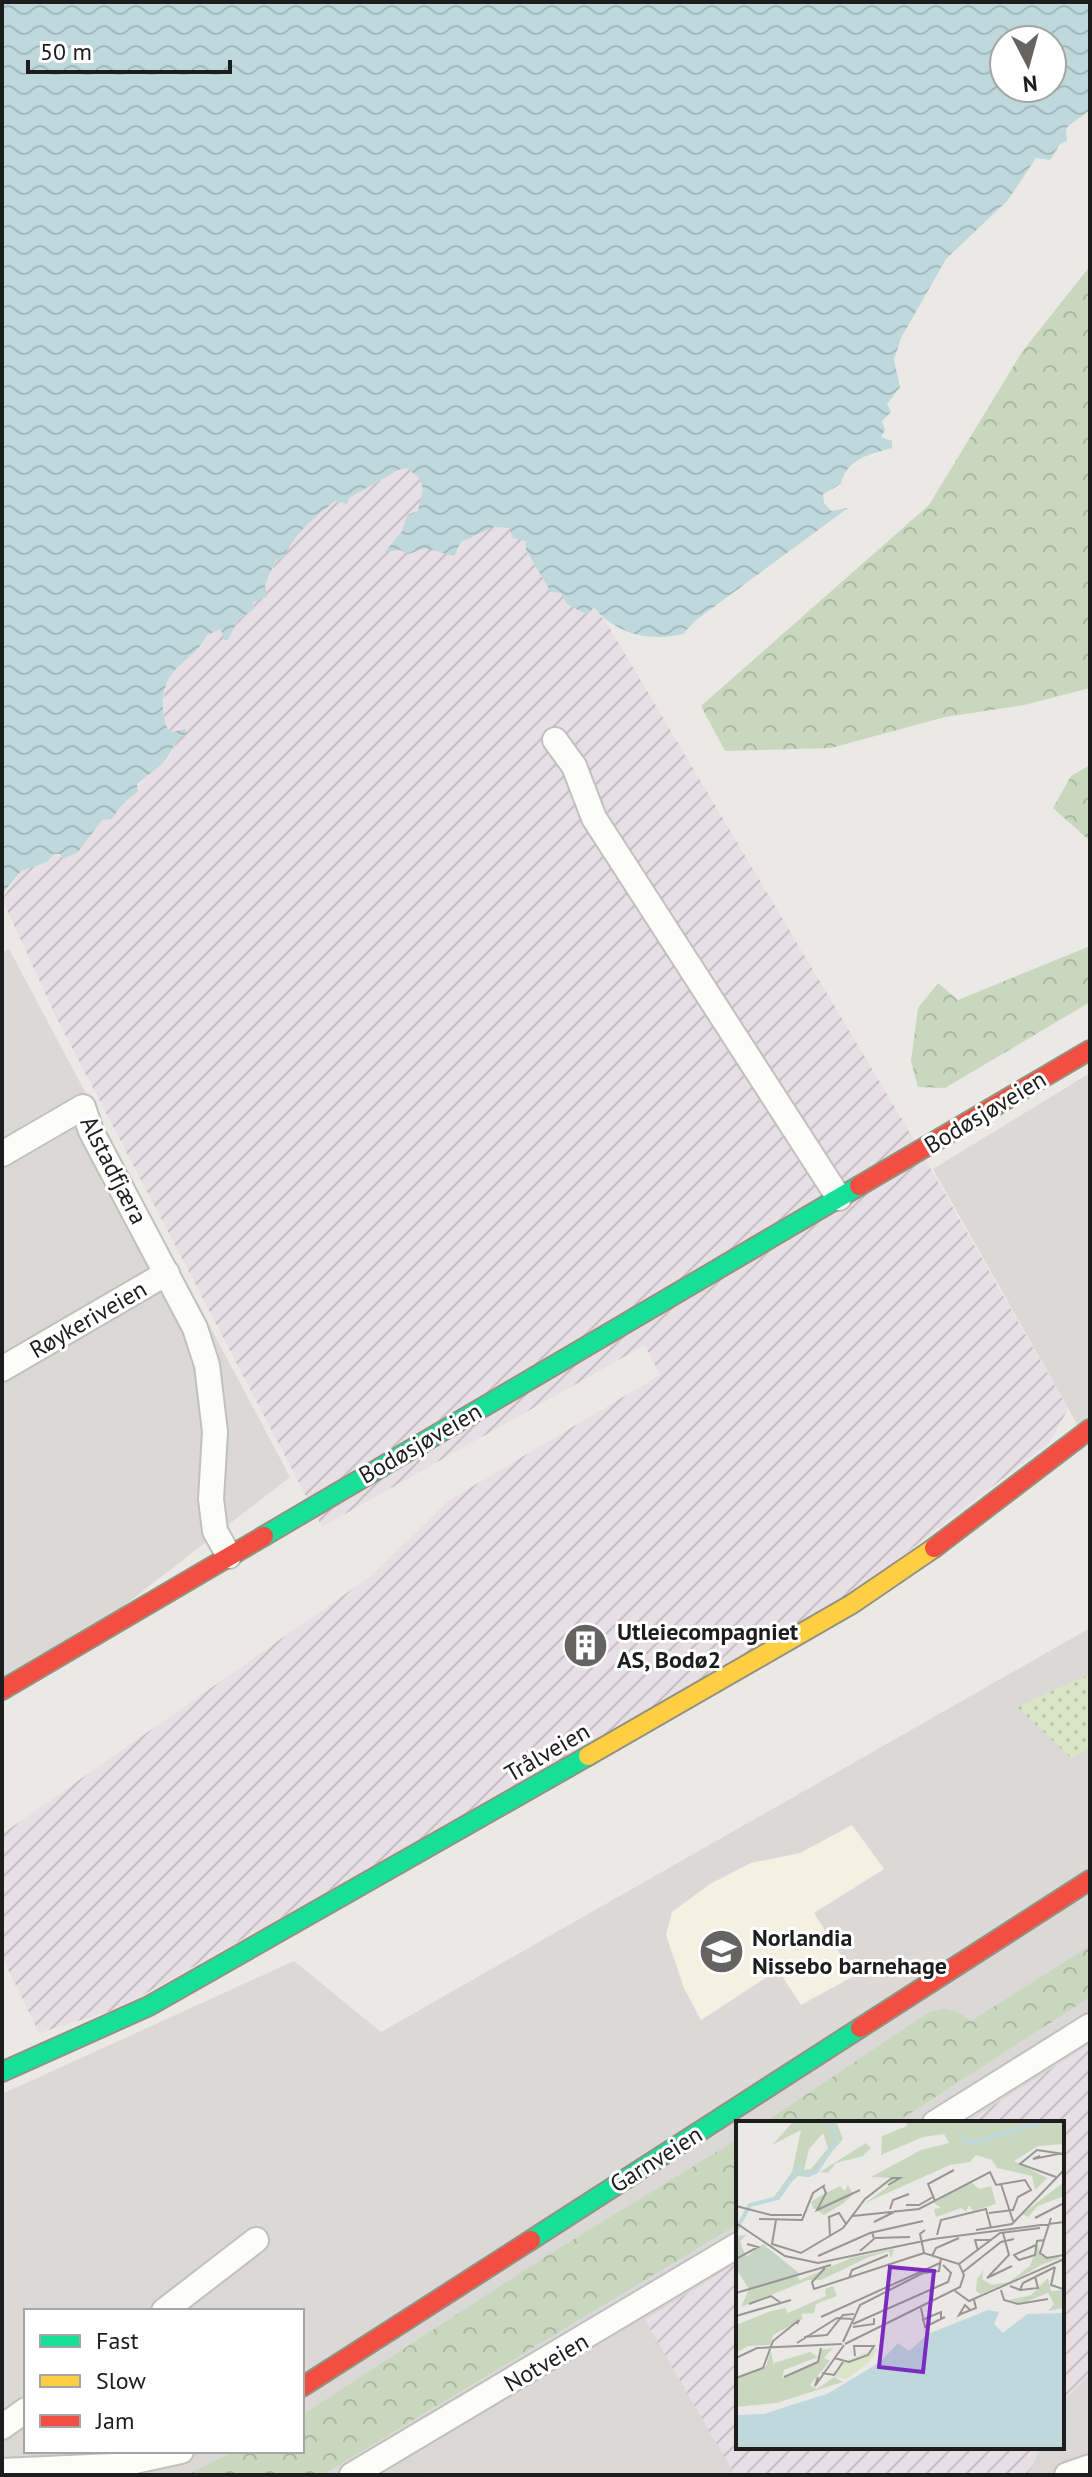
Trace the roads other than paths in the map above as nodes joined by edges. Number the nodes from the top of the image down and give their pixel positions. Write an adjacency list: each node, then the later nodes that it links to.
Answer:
1 (555, 740): 4 (street)
2 (1090, 1050): 4 (street, Bodøsjøveien)
3 (2, 1154): 5 (street, Alstadfjæra)
4 (839, 1198): 8 (street, Bodøsjøveien)
5 (167, 1273): 6 (street, Røykeriveien); 8 (street, Røykeriveien)
6 (2, 1369)
7 (1090, 1429): 12 (street, Trålveien)
8 (229, 1556): 9 (street, Bodøsjøveien)
9 (2, 1690)
10 (1090, 1880): 17 (street, Garnveien)
11 (1090, 2026): 13 (street)
12 (2, 2072)
13 (938, 2121)
14 (256, 2240): 16 (street)
15 (736, 2246): 23 (street, Notveien)
16 (167, 2309)
17 (304, 2386)
18 (24, 2411): 19 (street)
19 (2, 2427)
20 (172, 2453): 22 (street)
21 (1090, 2467): 24 (street)
22 (2, 2471)
23 (352, 2475)
24 (1067, 2475)

